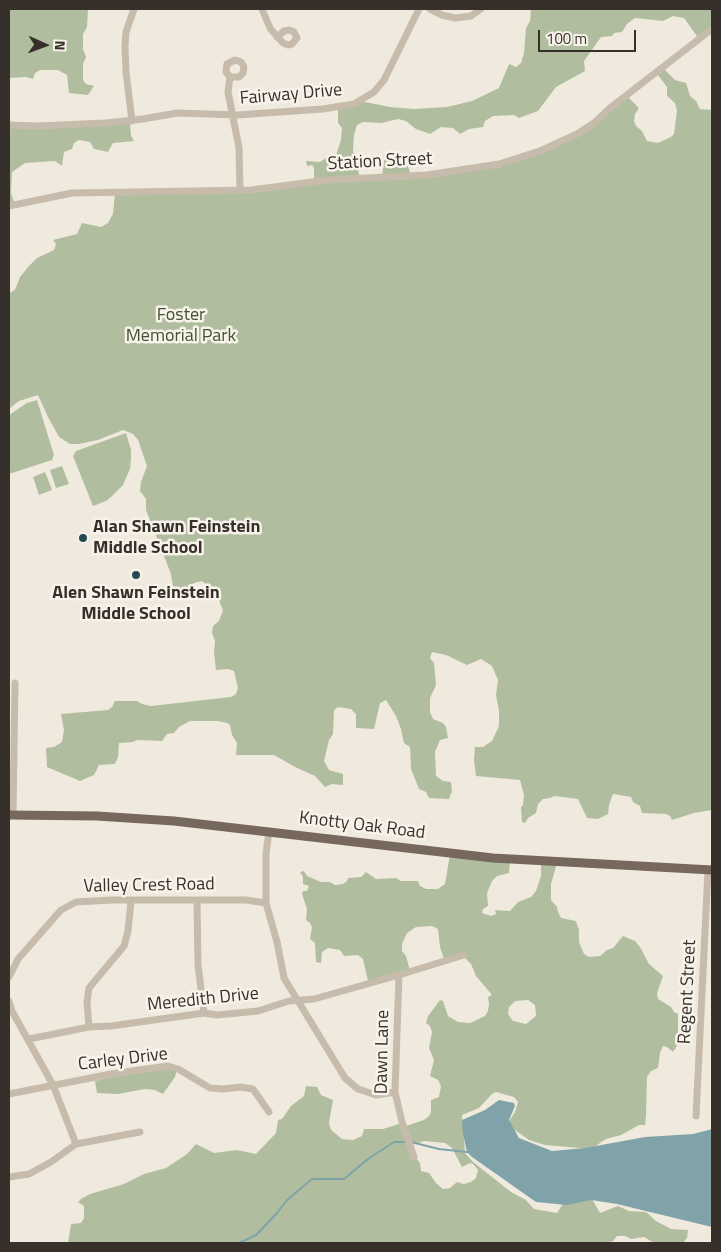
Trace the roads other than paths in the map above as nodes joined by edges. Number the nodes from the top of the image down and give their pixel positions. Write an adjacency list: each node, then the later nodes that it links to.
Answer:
1 (134, 9): 10 (street)
2 (262, 9): 7 (street)
3 (419, 9): 9 (street, Fairway Drive)
4 (430, 9): 5 (street)
5 (481, 9)
6 (712, 29): 12 (street, Station Street)
7 (277, 37)
8 (230, 77): 9 (street, Fairway Drive)
9 (232, 115): 10 (street, Fairway Drive); 12 (street, Fairway Drive)
10 (132, 121): 11 (street, Fairway Drive)
11 (9, 125)
12 (240, 190): 13 (street, Station Street)
13 (9, 206)
14 (15, 684): 15 (street)
15 (11, 815): 16 (main road, Knotty Oak Road)
16 (268, 831): 17 (main road, Knotty Oak Road); 20 (street)
17 (710, 870): 33 (street, Regent Street)
18 (197, 900): 19 (street, Valley Crest Road); 20 (street, Valley Crest Road); 26 (street)
19 (130, 901): 23 (street, Valley Crest Road); 27 (street)
20 (266, 903): 25 (street)
21 (464, 955): 22 (street, Meredith Drive)
22 (399, 975): 25 (street, Meredith Drive); 30 (street, Dawn Lane)
23 (9, 977)
24 (9, 1001): 28 (street)
25 (297, 1001): 26 (street, Meredith Drive); 30 (street)
26 (204, 1013): 27 (street, Meredith Drive)
27 (89, 1027): 28 (street, Meredith Drive)
28 (28, 1039): 29 (street)
29 (53, 1085): 31 (street); 32 (street, Carley Drive); 35 (street)
30 (395, 1092): 36 (street, Dawn Lane)
31 (9, 1094)
32 (269, 1112)
33 (696, 1116)
34 (140, 1132): 35 (street)
35 (76, 1144): 37 (street)
36 (414, 1157)
37 (9, 1177)

